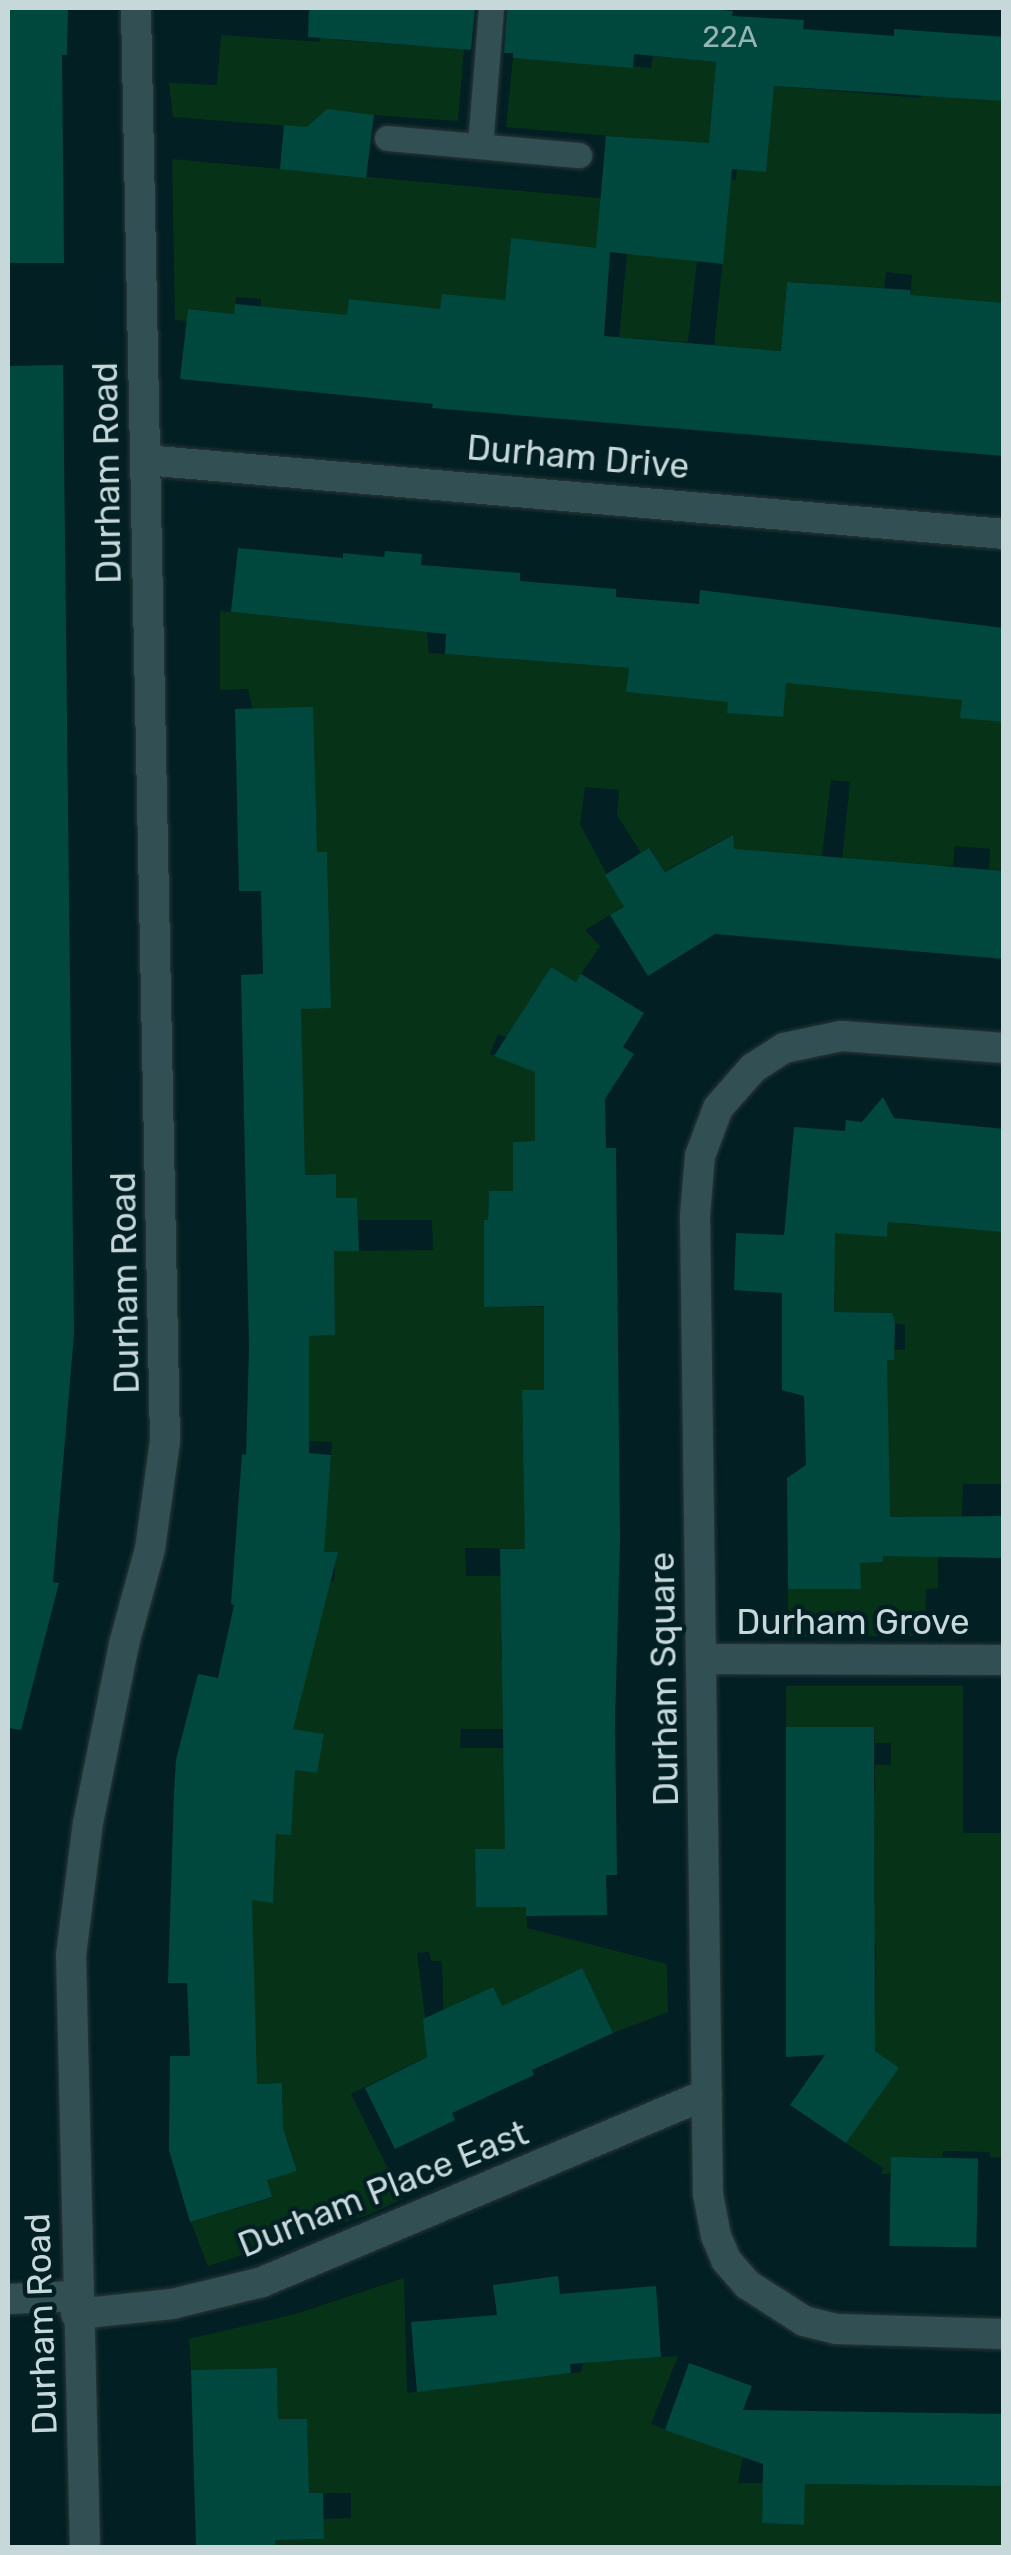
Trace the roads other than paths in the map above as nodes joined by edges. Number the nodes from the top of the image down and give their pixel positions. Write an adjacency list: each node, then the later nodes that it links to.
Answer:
1 (136, 8): 6 (street, Durham Road)
2 (491, 8): 4 (lane)
3 (387, 138): 4 (lane)
4 (480, 145): 5 (lane)
5 (579, 155)
6 (144, 460): 7 (street, Durham Drive); 13 (street, Durham Road)
7 (1004, 534)
8 (1004, 1048): 9 (street, Durham Square)
9 (702, 1659): 10 (street, Durham Grove); 11 (street, Durham Square)
10 (1004, 1660)
11 (707, 2094): 13 (street, Durham Place East); 14 (street, Durham Square)
12 (8, 2299): 13 (street, Durham Place East)
13 (76, 2305): 15 (street, Durham Road)
14 (1004, 2334)
15 (85, 2548)

